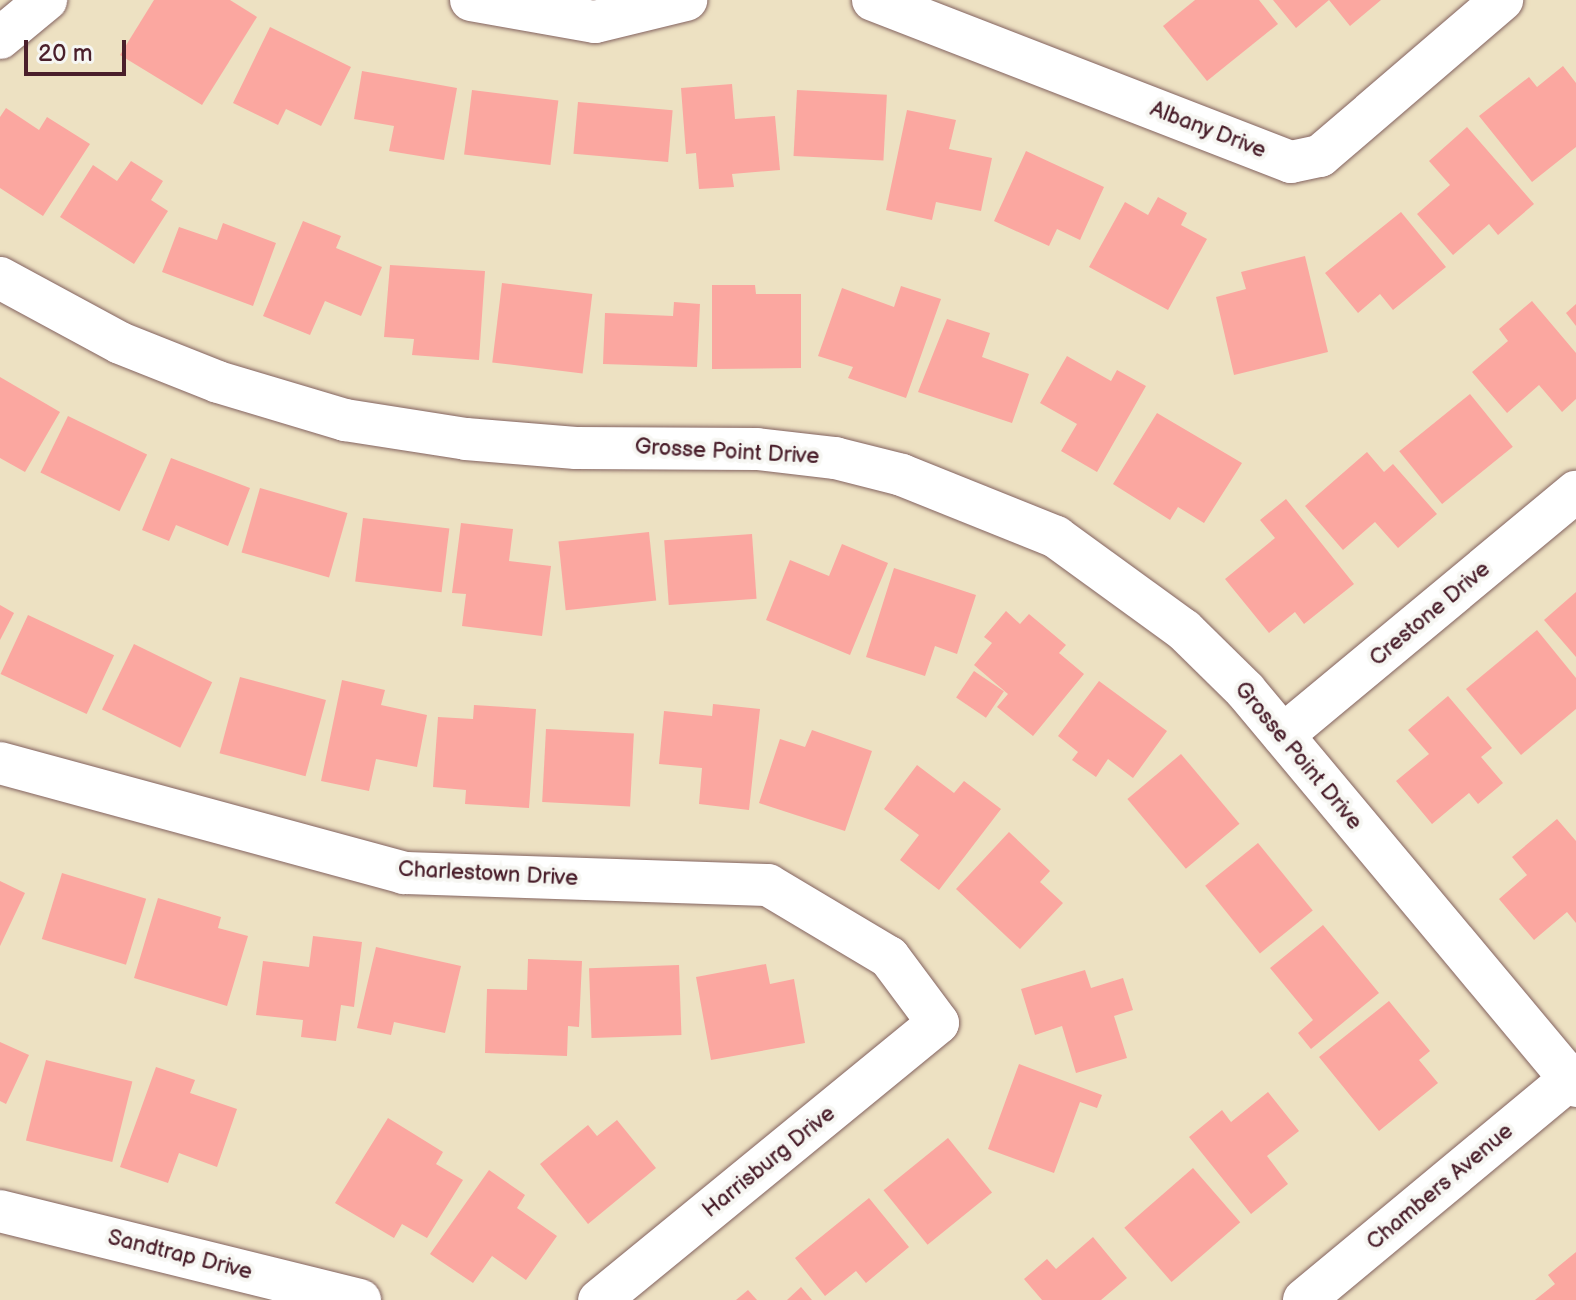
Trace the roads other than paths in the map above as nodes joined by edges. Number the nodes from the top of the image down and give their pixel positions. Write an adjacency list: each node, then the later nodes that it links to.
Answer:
1 (46, 0): 6 (street)
2 (471, 0): 3 (street)
3 (686, 0)
4 (873, 0): 5 (street, Albany Drive)
5 (1502, 0)
6 (0, 38)
7 (0, 278): 9 (street, Grosse Point Drive)
8 (1576, 492): 9 (street, Crestone Drive)
9 (1283, 735): 12 (street, Grosse Point Drive)
10 (0, 763): 11 (street, Charlestown Drive)
11 (938, 1023): 15 (street, Harrisburg Drive)
12 (1574, 1087): 16 (street, Chambers Avenue)
13 (0, 1211): 14 (street, Sandtrap Drive)
14 (360, 1300)
15 (599, 1300)
16 (1304, 1300)

